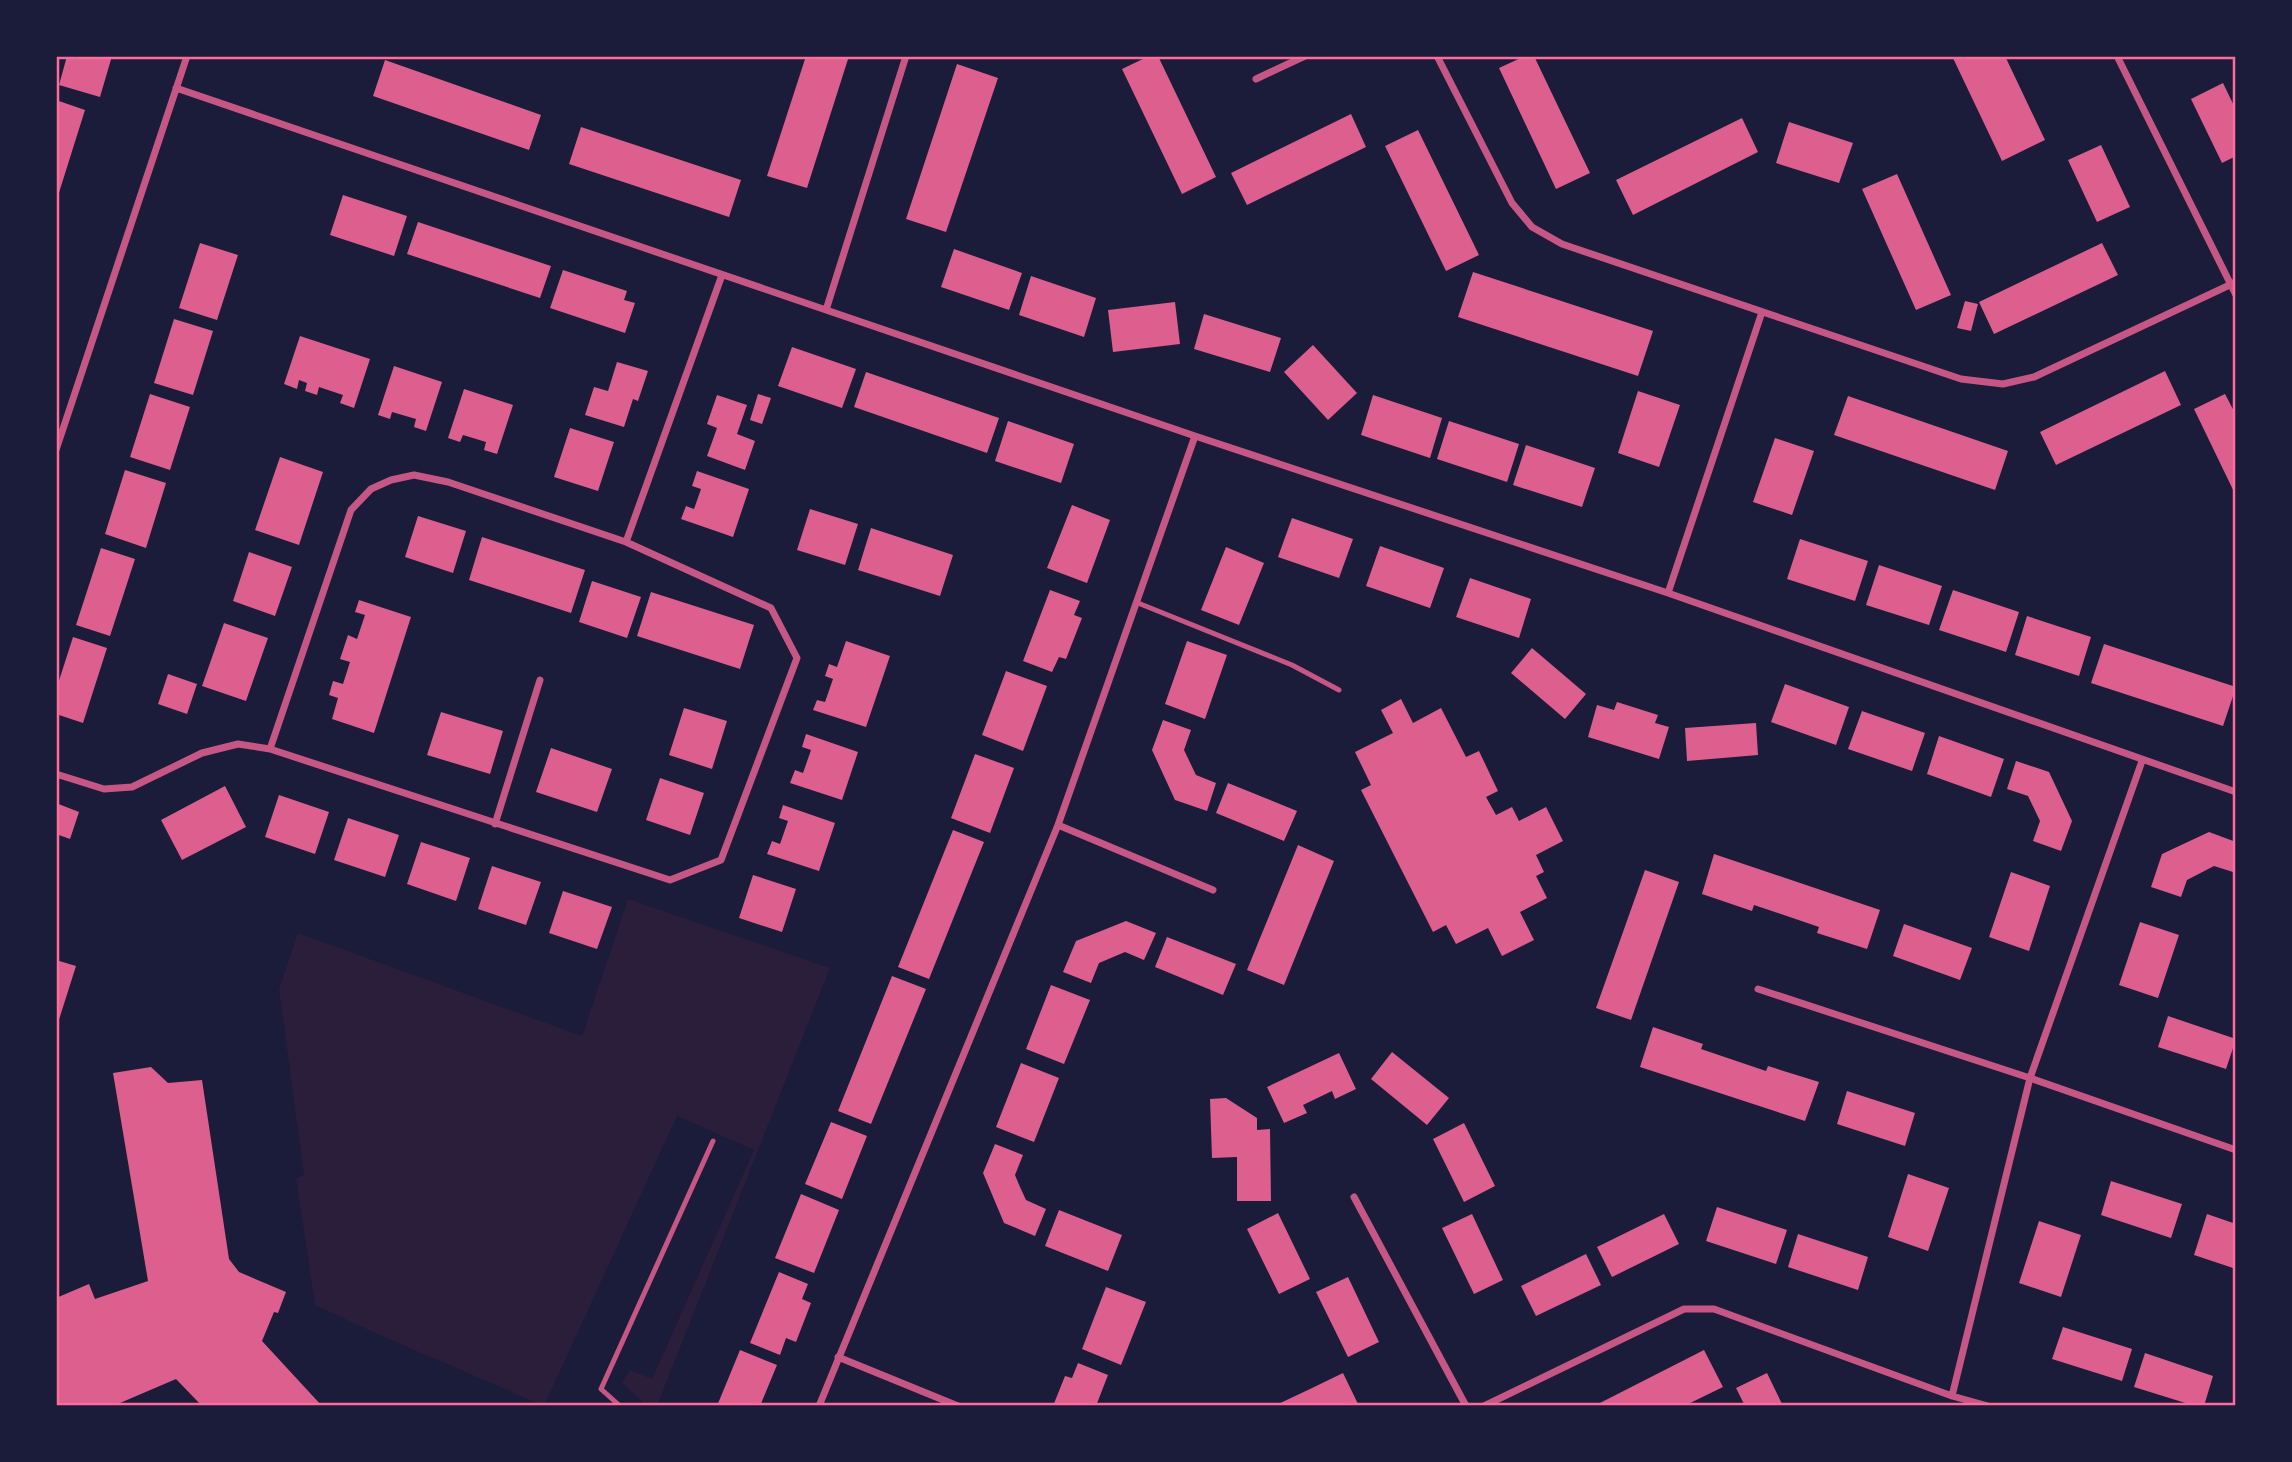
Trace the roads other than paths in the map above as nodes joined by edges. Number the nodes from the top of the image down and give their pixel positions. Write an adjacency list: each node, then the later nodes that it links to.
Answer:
1 (187, 56): 7 (street)
2 (906, 56): 11 (street)
3 (1305, 56): 6 (street)
4 (1437, 56): 12 (street)
5 (2117, 56): 9 (street)
6 (1256, 79)
7 (176, 88): 8 (street); 14 (street)
8 (722, 275): 11 (street); 15 (street)
9 (2233, 283): 10 (street); 12 (street)
10 (2236, 295)
11 (826, 310): 13 (street)
12 (1762, 312): 16 (street)
13 (1195, 436): 16 (street); 17 (street)
14 (56, 450)
15 (626, 542): 20 (street); 24 (street)
16 (1668, 593): 21 (street)
17 (1138, 603): 19 (lane); 25 (street)
18 (540, 680): 24 (street)
19 (1339, 690)
20 (270, 749): 22 (street); 24 (street)
21 (2142, 761): 23 (street); 28 (street)
22 (56, 774)
23 (2236, 792)
24 (495, 824)
25 (1058, 825): 26 (street); 32 (street)
26 (1213, 890)
27 (1758, 989): 28 (street)
28 (2030, 1078): 30 (street); 33 (street)
29 (713, 1140): 34 (lane)
30 (2236, 1150)
31 (1354, 1196): 37 (street)
32 (838, 1357): 35 (street); 36 (street)
33 (1952, 1396): 38 (street); 39 (street)
34 (620, 1406)
35 (819, 1406)
36 (958, 1406)
37 (1466, 1406)
38 (1484, 1406)
39 (1988, 1406)

